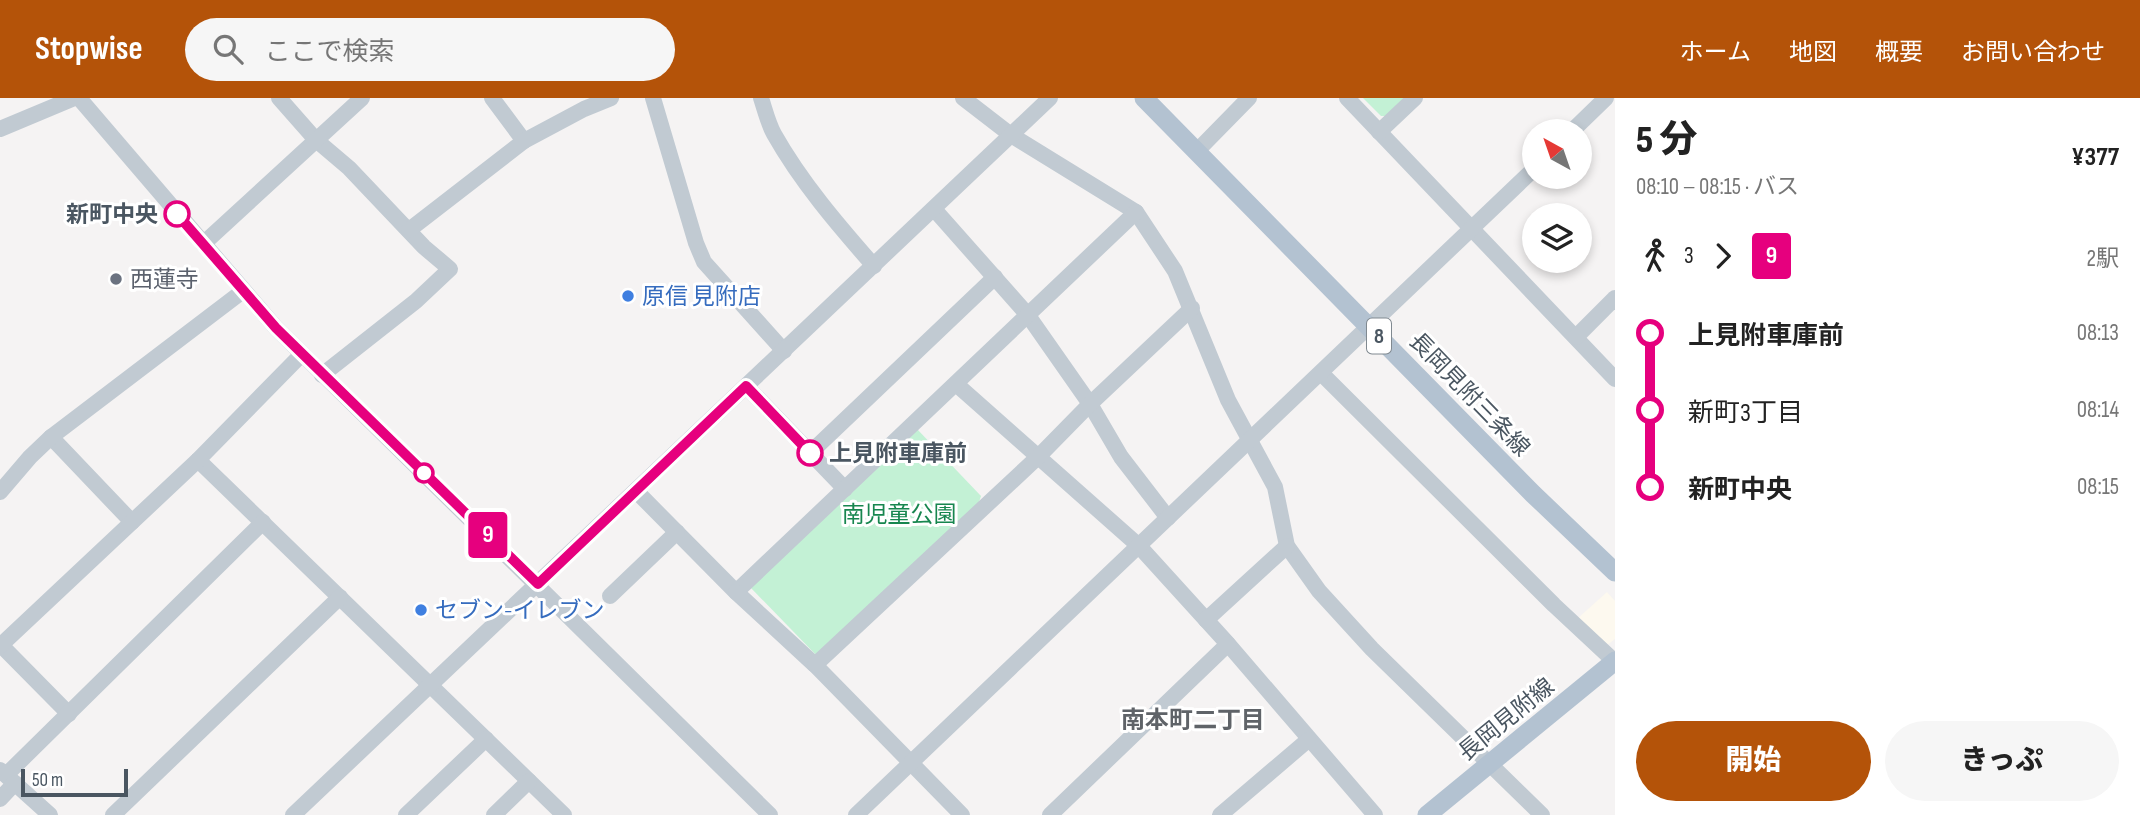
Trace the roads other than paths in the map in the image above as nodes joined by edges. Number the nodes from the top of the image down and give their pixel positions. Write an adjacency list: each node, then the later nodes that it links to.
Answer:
1 (77, 98): 16 (street); 27 (street)
2 (279, 98): 19 (street)
3 (362, 98): 19 (street)
4 (492, 98): 20 (street)
5 (611, 98): 20 (street)
6 (653, 98): 36 (street)
7 (761, 98): 28 (street)
8 (962, 98): 18 (street)
9 (1050, 98): 18 (street)
10 (1144, 98): 21 (main road, 長岡見附三条線 / 8)
11 (1249, 98): 21 (street)
12 (1347, 98): 17 (street)
13 (1415, 98): 17 (street)
14 (1606, 98): 15 (street)
15 (1584, 119)
16 (0, 129)
17 (1379, 132): 25 (street)
18 (1011, 135): 23 (street); 24 (street)
19 (316, 140): 26 (street); 27 (street)
20 (524, 142): 26 (street)
21 (1197, 151): 34 (main road, 長岡見附三条線 / 8)
22 (1522, 181): 25 (street)
23 (934, 209): 28 (street); 29 (street)
24 (1136, 212): 32 (street); 33 (street)
25 (1472, 229): 34 (street); 35 (street)
26 (409, 230): 39 (street)
27 (203, 244): 30 (street)
28 (874, 266): 36 (street)
29 (995, 278): 33 (street); 46 (street)
30 (243, 291): 37 (street); 44 (street)
31 (1615, 298): 35 (street)
32 (1192, 308): 43 (street); 45 (street)
33 (1027, 314): 41 (street); 43 (street)
34 (1370, 326): 38 (street); 58 (main road, 長岡見附三条線 / 8)
35 (1576, 337): 40 (street)
36 (784, 351): 42 (street)
37 (302, 354): 39 (street); 48 (street)
38 (1321, 373): 45 (street); 66 (street)
39 (322, 375): 59 (street)
40 (1615, 379)
41 (956, 384): 47 (street); 49 (street)
42 (746, 386): 46 (street); 50 (street)
43 (1090, 404): 47 (street); 52 (street)
44 (51, 437): 51 (street); 53 (street)
45 (1248, 442): 52 (street); 57 (street)
46 (810, 453): 49 (street)
47 (1039, 456): 56 (street); 67 (street)
48 (198, 460): 53 (street); 54 (street)
49 (845, 489): 60 (street)
50 (636, 491): 55 (street); 59 (street)
51 (0, 492)
52 (1168, 518): 56 (street)
53 (132, 522): 65 (street)
54 (263, 523): 61 (street); 69 (street)
55 (677, 532): 60 (street); 62 (street)
56 (1139, 546): 63 (street); 72 (street)
57 (1287, 546): 63 (street); 73 (street)
58 (1615, 572)
59 (538, 584): 68 (street); 83 (street)
60 (736, 592): 67 (street)
61 (340, 597): 68 (street); 78 (street)
62 (610, 597)
63 (1206, 620): 64 (street)
64 (1228, 645): 71 (street); 86 (street)
65 (1, 646): 69 (street)
66 (1615, 661): 73 (main road, 長岡見附線)
67 (815, 665): 72 (street)
68 (430, 685): 70 (street); 79 (street)
69 (69, 714): 74 (street)
70 (486, 739): 75 (street); 80 (street)
71 (1308, 740): 87 (street); 88 (street)
72 (910, 763): 84 (street); 85 (street)
73 (1490, 764): 89 (main road, 長岡見附線); 90 (street)
74 (7, 776): 76 (street); 77 (street)
75 (530, 781): 81 (street); 82 (street)
76 (0, 799)
77 (50, 815)
78 (113, 815)
79 (293, 815)
80 (406, 815)
81 (494, 815)
82 (564, 815)
83 (770, 815)
84 (856, 815)
85 (962, 815)
86 (1050, 815)
87 (1220, 815)
88 (1375, 815)
89 (1427, 815)
90 (1542, 815)

